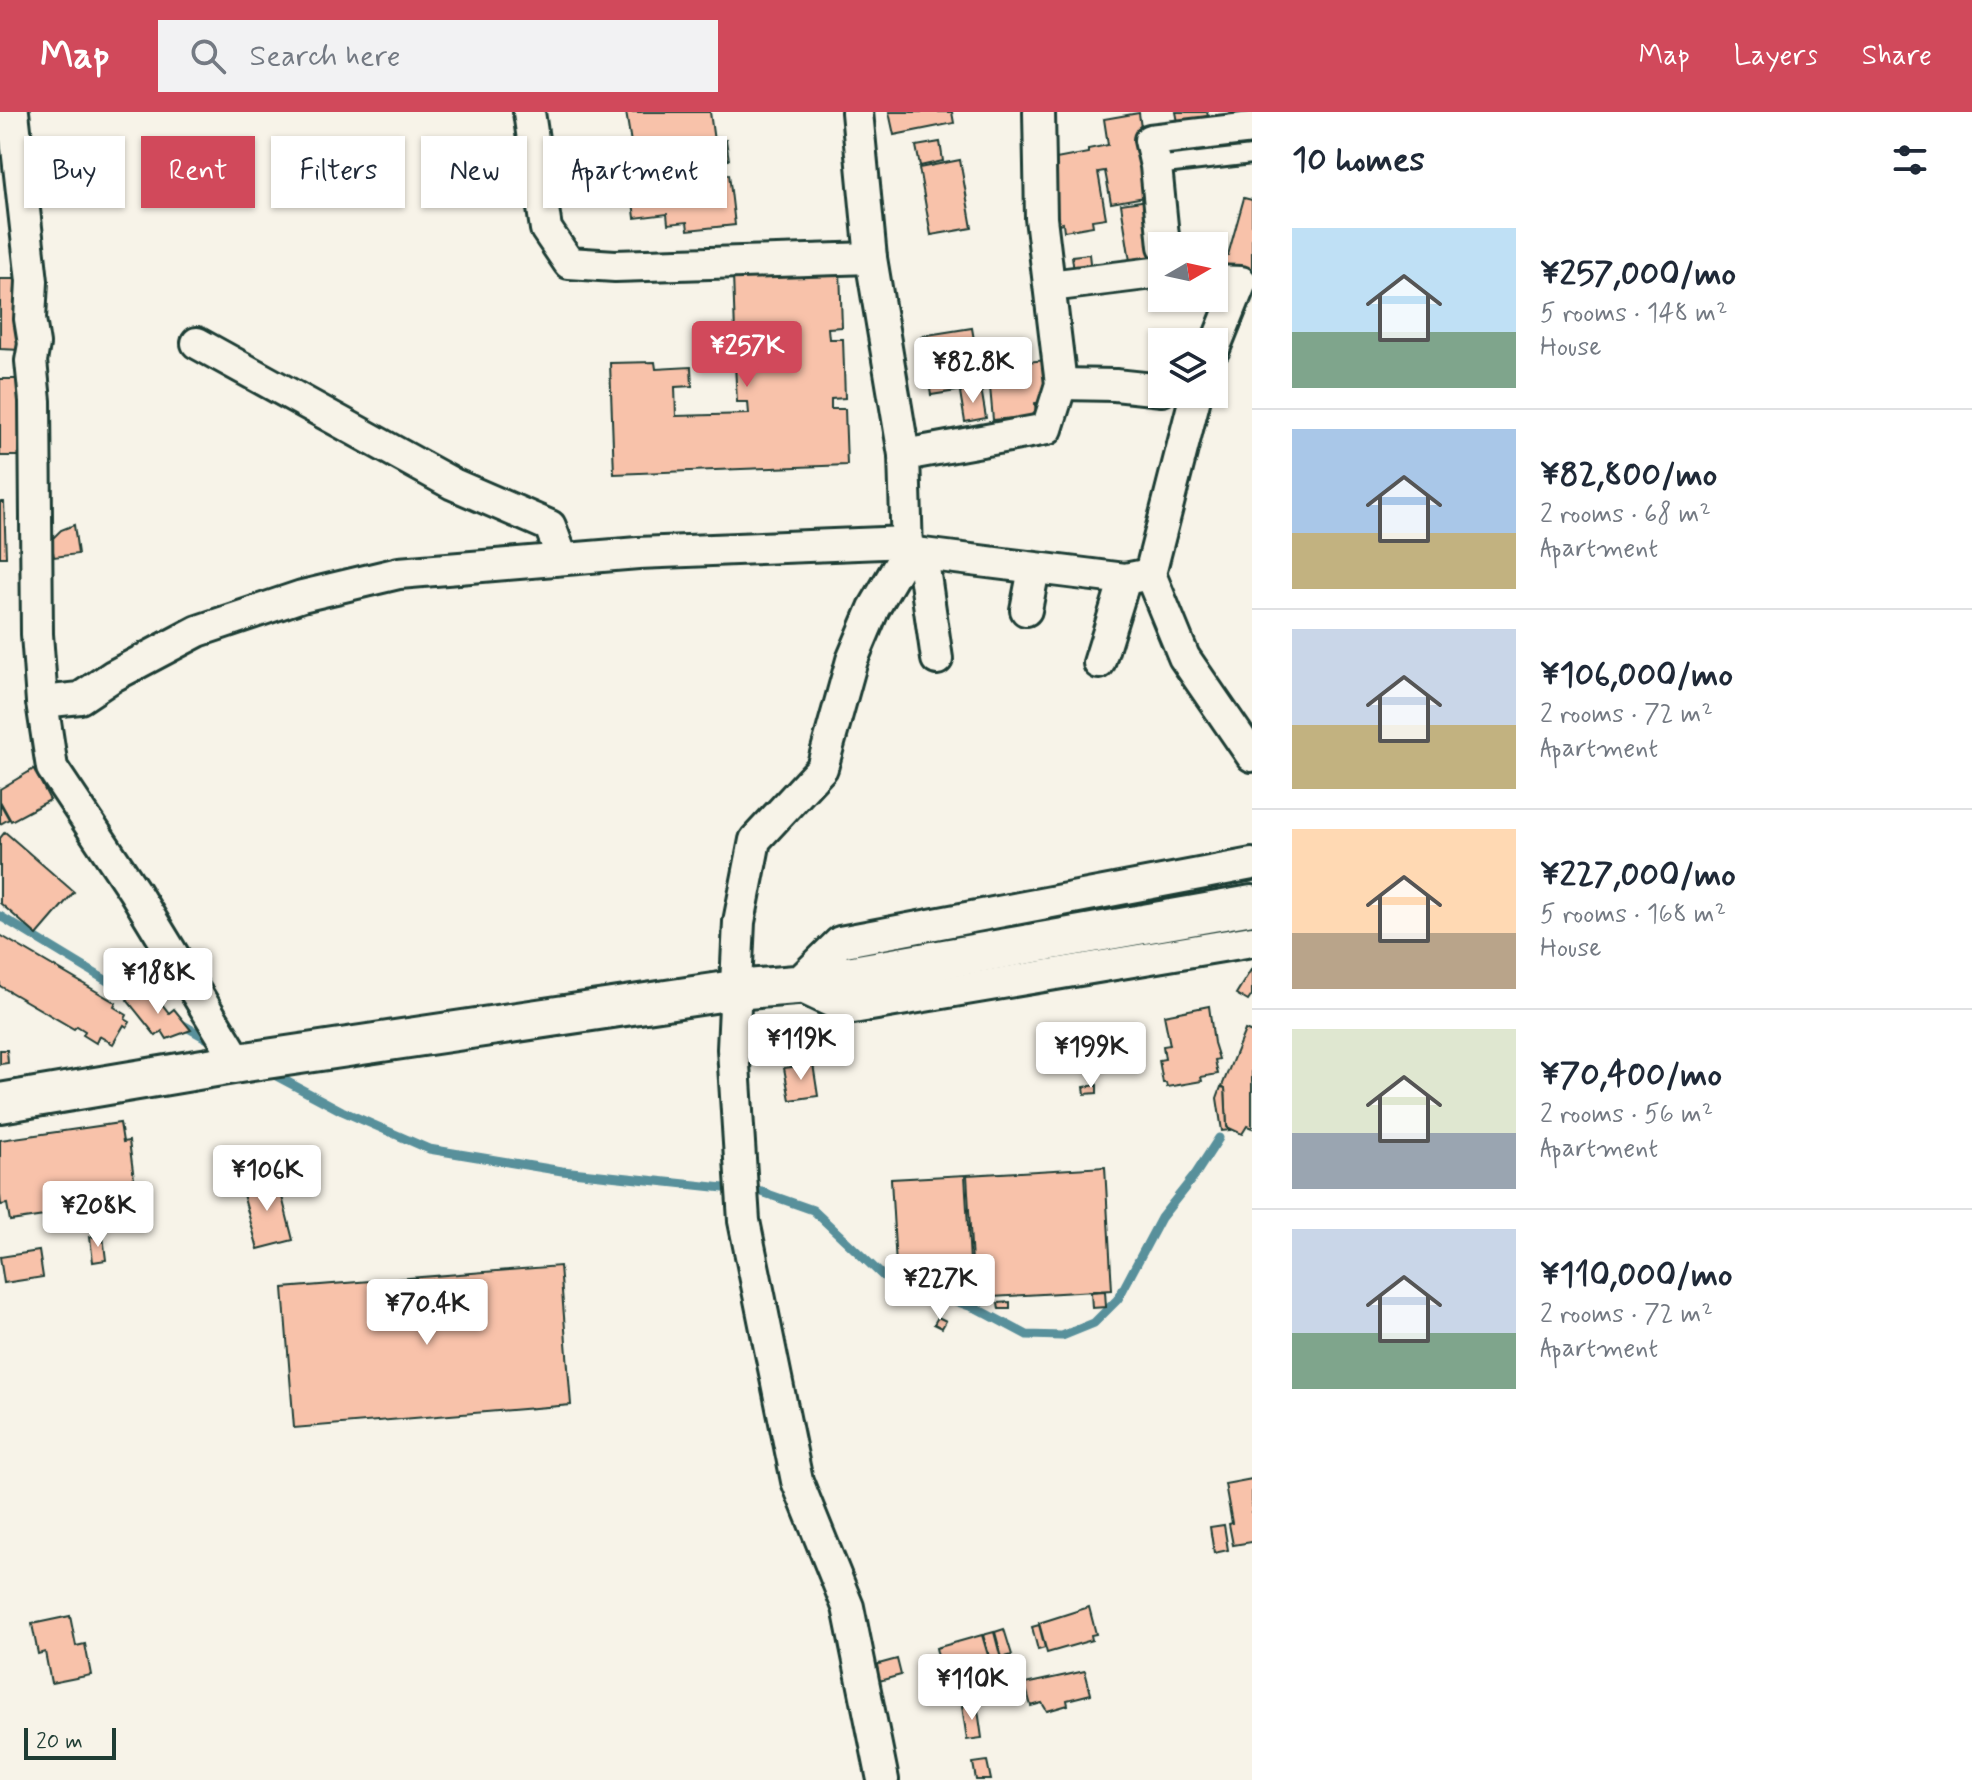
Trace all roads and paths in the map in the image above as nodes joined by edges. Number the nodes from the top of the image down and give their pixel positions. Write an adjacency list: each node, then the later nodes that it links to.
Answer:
1 (13, 112): 26 (street)
2 (529, 112): 9 (street)
3 (857, 112): 9 (street)
4 (1039, 112): 12 (street)
5 (1252, 128): 7 (street)
6 (1252, 155): 7 (lane)
7 (1156, 166): 8 (street)
8 (1163, 232)
9 (871, 258): 18 (street)
10 (1148, 274): 12 (street)
11 (1228, 282): 13 (street)
12 (1050, 286): 15 (street)
13 (1222, 328)
14 (197, 343): 20 (street)
15 (1061, 384): 16 (street); 18 (street)
16 (1148, 389)
17 (1192, 408): 22 (street)
18 (904, 455): 19 (street)
19 (912, 549): 20 (street); 21 (street); 24 (street); 32 (street)
20 (562, 558): 26 (street)
21 (1034, 569): 22 (street); 23 (street)
22 (1138, 577): 25 (street); 27 (street)
23 (1026, 610)
24 (937, 659)
25 (1099, 663)
26 (42, 702): 33 (street)
27 (1252, 756)
28 (1252, 864): 31 (street)
29 (1252, 905): 31 (street)
30 (1252, 941): 31 (street)
31 (796, 985): 32 (street)
32 (734, 990): 33 (street); 35 (street)
33 (239, 1063): 34 (street)
34 (0, 1103)
35 (883, 1780)

